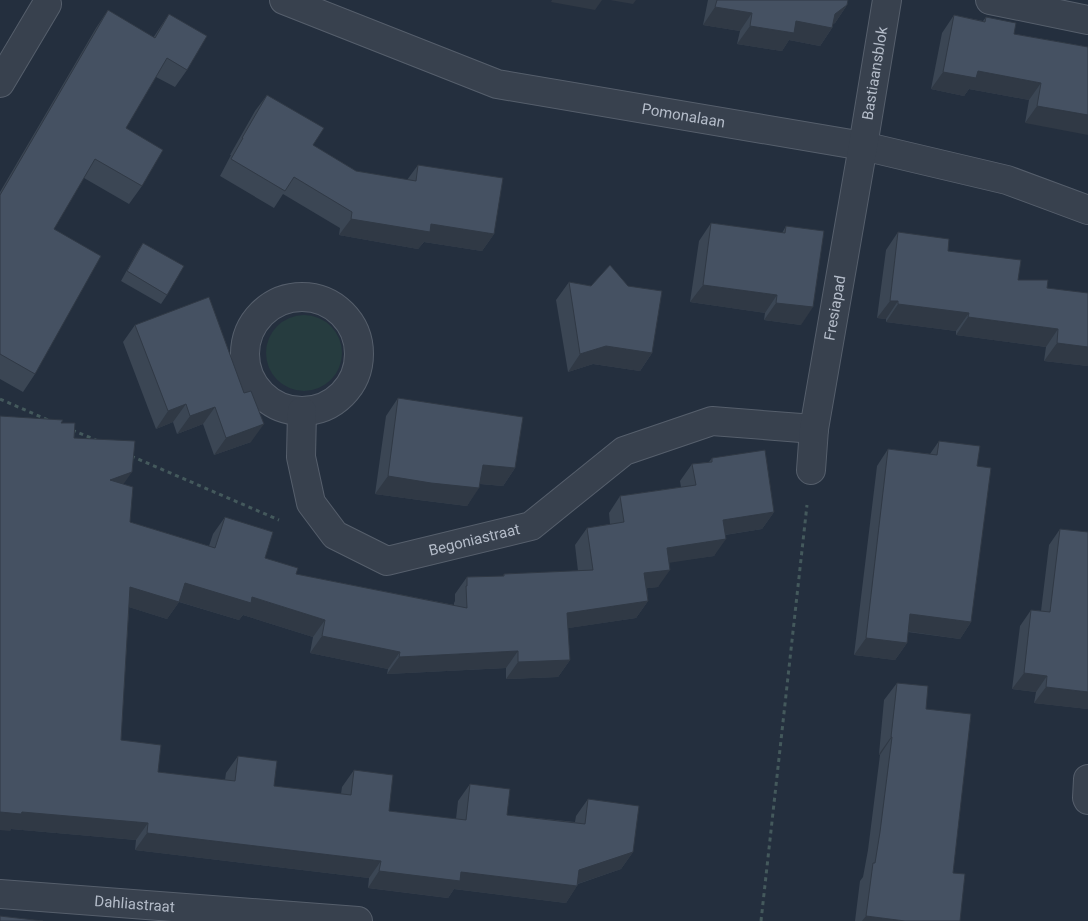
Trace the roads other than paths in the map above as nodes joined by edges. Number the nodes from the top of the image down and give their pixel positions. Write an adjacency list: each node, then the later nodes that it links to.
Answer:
1 (284, 0): 7 (street, Pomonalaan)
2 (887, 0): 7 (street, Bastiaansblok)
3 (990, 0): 5 (street)
4 (47, 4): 6 (street)
5 (1088, 20)
6 (0, 82)
7 (863, 146): 8 (street, Pomonalaan); 10 (street, Fresiapad)
8 (1088, 210)
9 (302, 412): 9 (street); 10 (street, Begoniastraat)
10 (814, 430): 11 (street, Fresiapad)
11 (811, 470)
12 (1088, 779): 13 (street)
13 (1088, 800)
14 (0, 894): 15 (street, Dahliastraat)
15 (358, 921)

